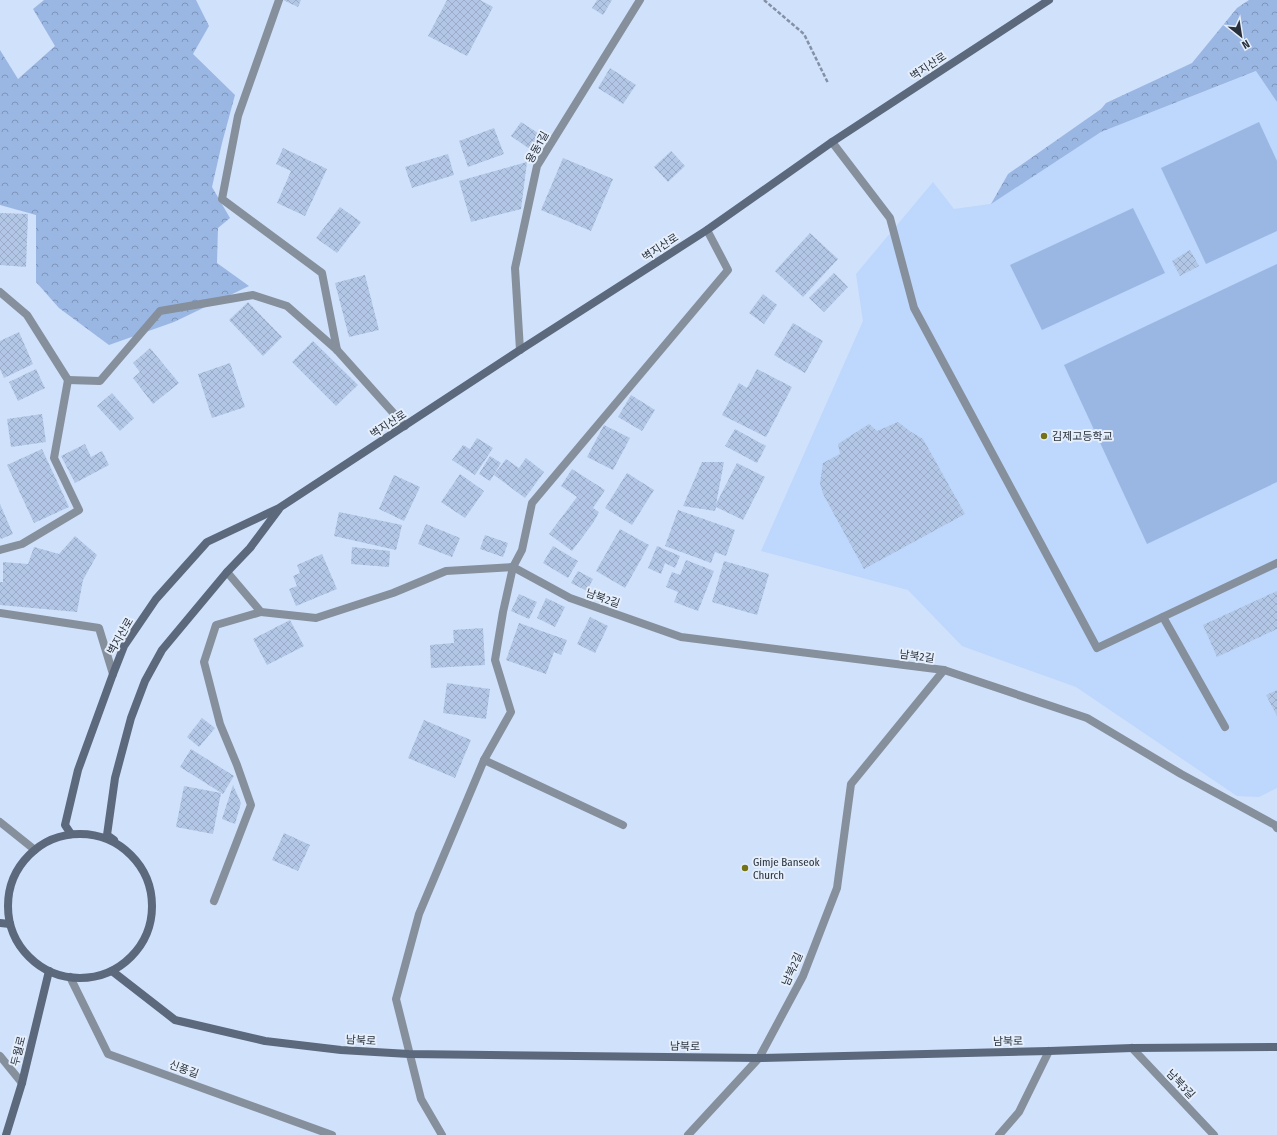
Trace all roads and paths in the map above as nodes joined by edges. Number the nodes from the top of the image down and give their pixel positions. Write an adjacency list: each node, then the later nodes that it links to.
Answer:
1 (279, 0): 9 (street)
2 (640, 0): 10 (street, 용동1길)
3 (764, 0): 5 (path)
4 (1049, 0): 6 (main road, 벽지산로)
5 (828, 83)
6 (832, 142): 7 (main road, 벽지산로); 20 (street)
7 (707, 230): 10 (main road, 벽지산로); 16 (street)
8 (0, 292): 11 (street)
9 (337, 350): 11 (street); 12 (street)
10 (520, 350): 12 (main road, 벽지산로)
11 (68, 380): 14 (street)
12 (405, 426): 13 (main road, 벽지산로)
13 (279, 508): 17 (main road, 벽지산로); 22 (main road, 벽지산로)
14 (0, 550)
15 (1277, 563): 20 (street)
16 (513, 567): 18 (street); 21 (street, 남북2길); 24 (street)
17 (228, 572): 18 (street); 29 (main road, 벽지산로)
18 (261, 612): 31 (street)
19 (0, 613): 22 (street)
20 (1163, 617): 23 (street)
21 (944, 670): 27 (street); 42 (street, 남북2길)
22 (113, 674): 28 (main road, 벽지산로)
23 (1225, 728)
24 (484, 760): 26 (street); 40 (street)
25 (0, 822): 30 (street)
26 (623, 825)
27 (1276, 826)
28 (71, 834): 29 (main road); 30 (main road)
29 (126, 849): 34 (main road)
30 (35, 850): 33 (main road)
31 (214, 901)
32 (0, 923): 33 (main road)
33 (10, 924): 35 (main road)
34 (112, 970): 36 (main road); 40 (main road, 남북로)
35 (49, 971): 36 (main road); 43 (main road, 두월로)
36 (70, 977): 45 (street, 신풍길)
37 (1277, 1047): 38 (main road, 남북로)
38 (1132, 1048): 39 (main road, 남북로); 49 (street, 남북3길)
39 (1049, 1051): 42 (main road, 남북로); 48 (street)
40 (409, 1054): 42 (main road, 남북로); 46 (street)
41 (0, 1056): 43 (street)
42 (759, 1058): 47 (street, 남북2길)
43 (22, 1083): 44 (main road, 두월로)
44 (6, 1135)
45 (332, 1135)
46 (442, 1135)
47 (688, 1135)
48 (999, 1135)
49 (1214, 1135)

